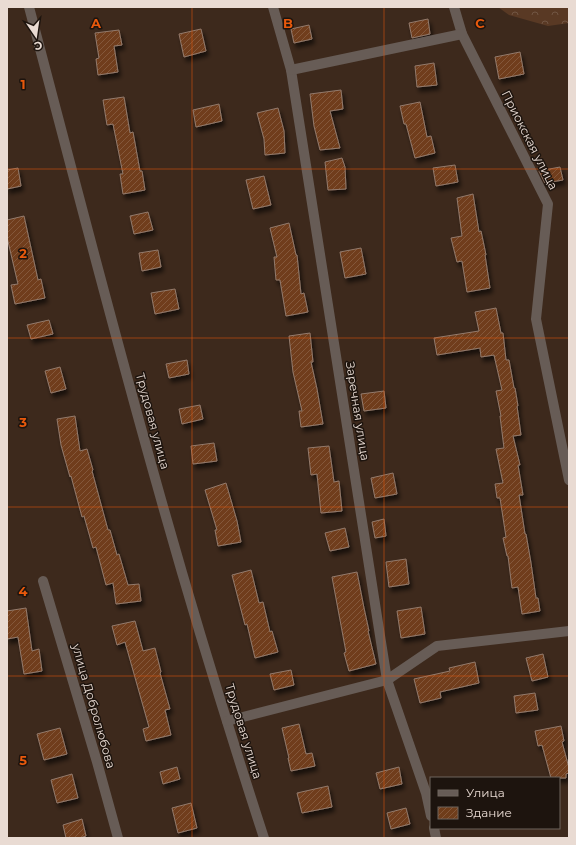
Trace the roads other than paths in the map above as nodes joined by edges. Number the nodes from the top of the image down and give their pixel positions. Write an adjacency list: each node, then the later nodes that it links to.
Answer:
1 (29, 7): 10 (street, Трудовая улица)
2 (274, 7): 5 (street, Заречная улица)
3 (454, 7): 4 (street, Приокская улица)
4 (462, 34): 5 (street); 6 (street, Приокская улица)
5 (291, 70): 9 (street, Заречная улица)
6 (569, 480)
7 (43, 581): 12 (street, улица Добролюбова)
8 (569, 631): 9 (street)
9 (386, 680): 10 (street); 11 (street, Заречная улица)
10 (227, 721): 13 (street, Трудовая улица)
11 (430, 811)
12 (118, 838)
13 (264, 838)

